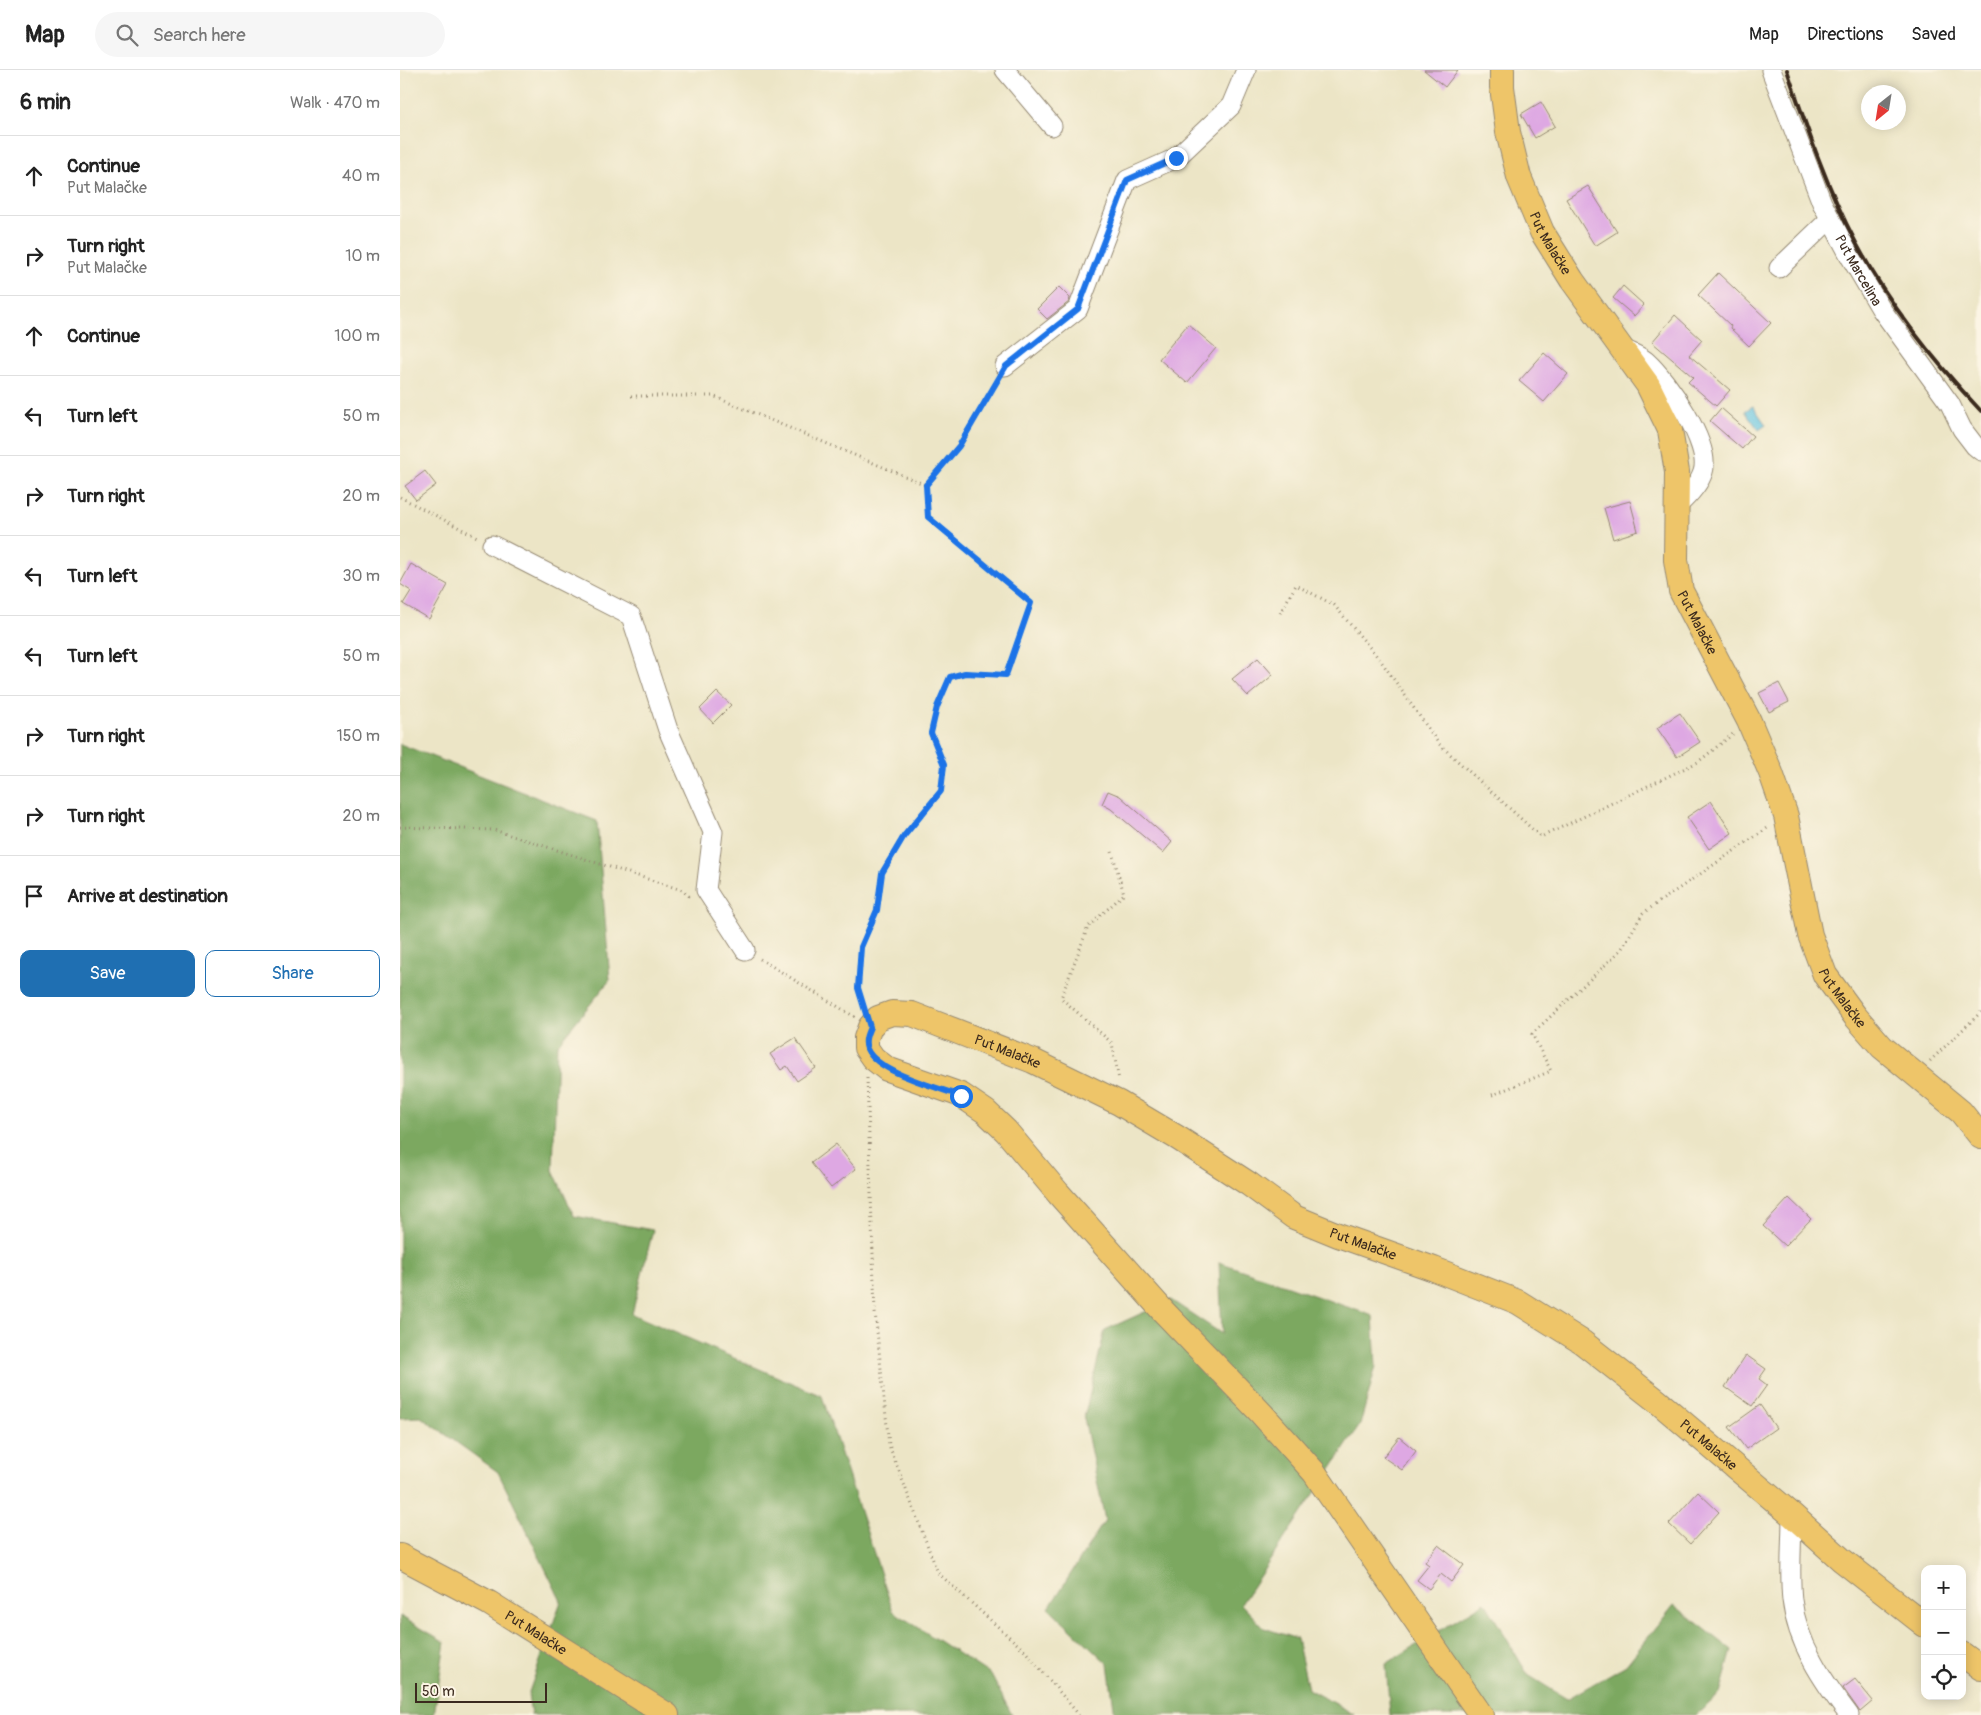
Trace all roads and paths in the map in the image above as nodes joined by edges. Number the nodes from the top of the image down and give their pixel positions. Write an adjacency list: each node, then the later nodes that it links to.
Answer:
1 (1005, 70): 5 (street)
2 (1246, 70): 8 (street)
3 (1502, 70): 15 (main road, Put Malačke)
4 (1771, 70): 6 (street, Put Marcelina)
5 (1052, 126)
6 (1830, 219): 7 (street); 10 (street, Put Marcelina)
7 (1779, 268)
8 (1006, 366): 11 (path)
9 (631, 396): 11 (path)
10 (1981, 452)
11 (926, 485): 22 (path)
12 (400, 497): 13 (path)
13 (492, 545): 20 (street)
14 (1280, 613): 15 (path)
15 (1749, 721): 16 (main road, Put Malačke)
16 (1786, 816): 23 (main road, Put Malačke); 24 (path)
17 (400, 827): 19 (path)
18 (1112, 852): 25 (path)
19 (696, 903)
20 (745, 950): 22 (path)
21 (1981, 1012): 23 (path)
22 (868, 1037): 25 (main road, Put Malačke); 33 (path); 34 (main road)
23 (1916, 1074): 26 (main road, Put Malačke)
24 (1492, 1095)
25 (1119, 1103): 27 (main road, Put Malačke)
26 (1981, 1137)
27 (1792, 1515): 29 (main road, Put Malačke); 35 (street)
28 (400, 1556): 32 (main road, Put Malačke)
29 (1921, 1622)
30 (1963, 1655): 31 (main road)
31 (1981, 1668)
32 (667, 1715)
33 (1079, 1715)
34 (1481, 1715)
35 (1849, 1715)

